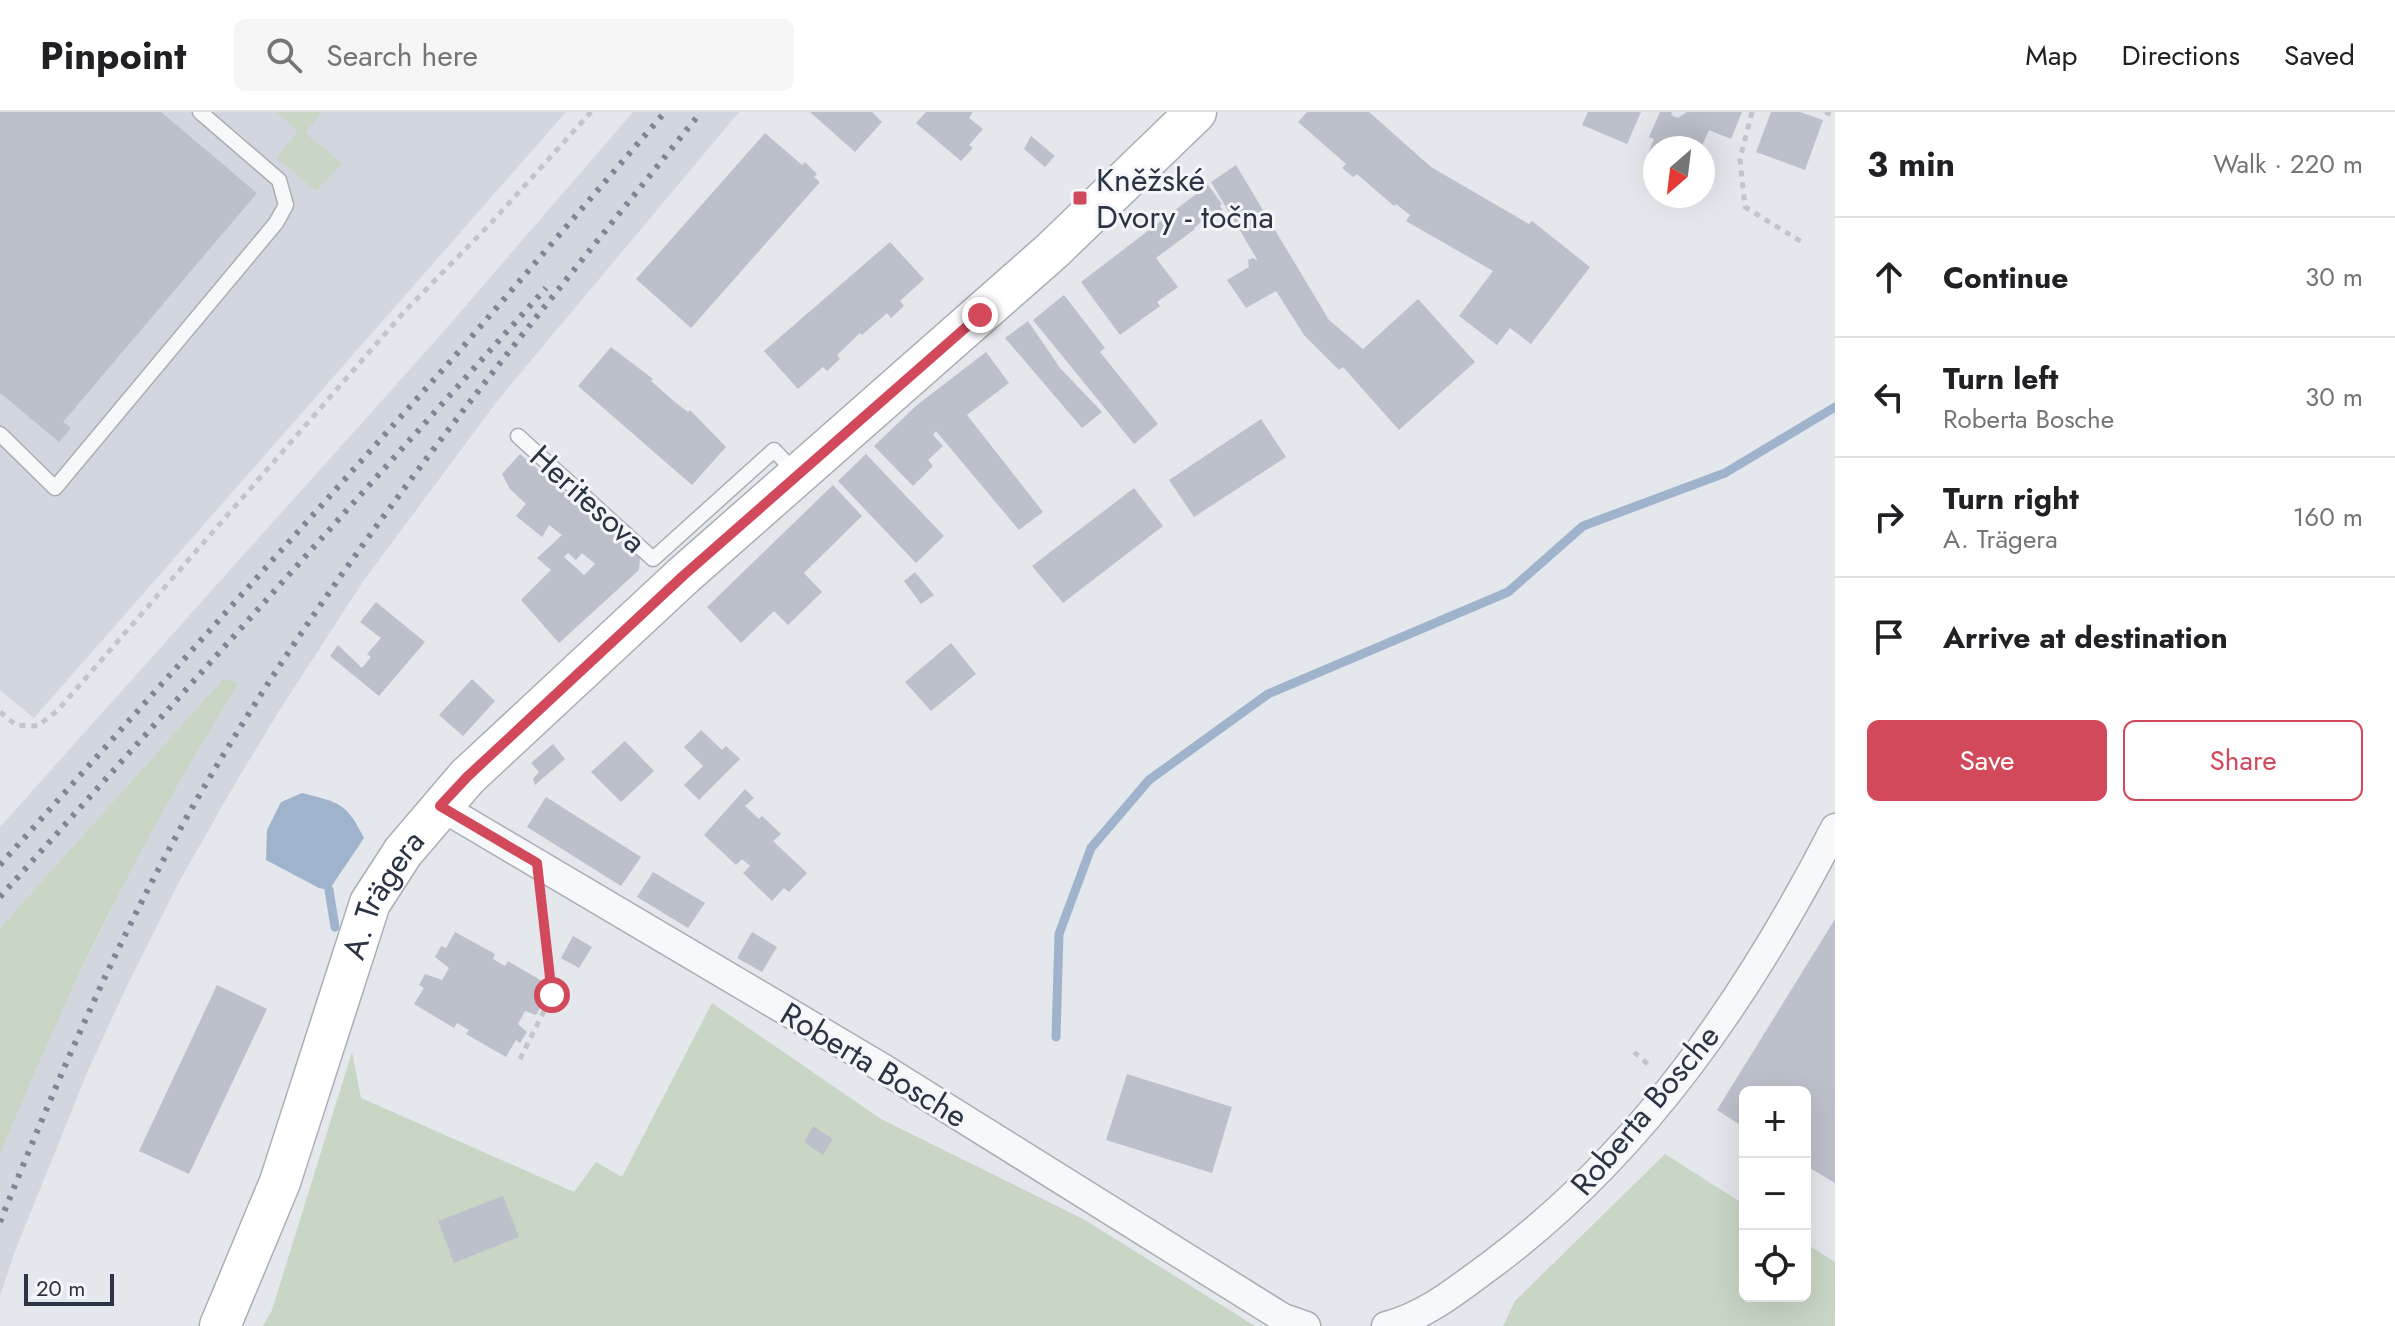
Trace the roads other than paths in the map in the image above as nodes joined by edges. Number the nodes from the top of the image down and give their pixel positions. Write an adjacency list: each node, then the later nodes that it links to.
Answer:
1 (200, 112): 3 (lane)
2 (1196, 112): 5 (street, A. Trägera)
3 (0, 434)
4 (518, 436): 5 (lane, Heritesova)
5 (798, 475): 6 (street, A. Trägera)
6 (440, 806): 8 (street, A. Trägera); 9 (street, Roberta Bosche)
7 (1835, 828): 10 (street, Roberta Bosche)
8 (220, 1326)
9 (1306, 1326)
10 (1386, 1326)

